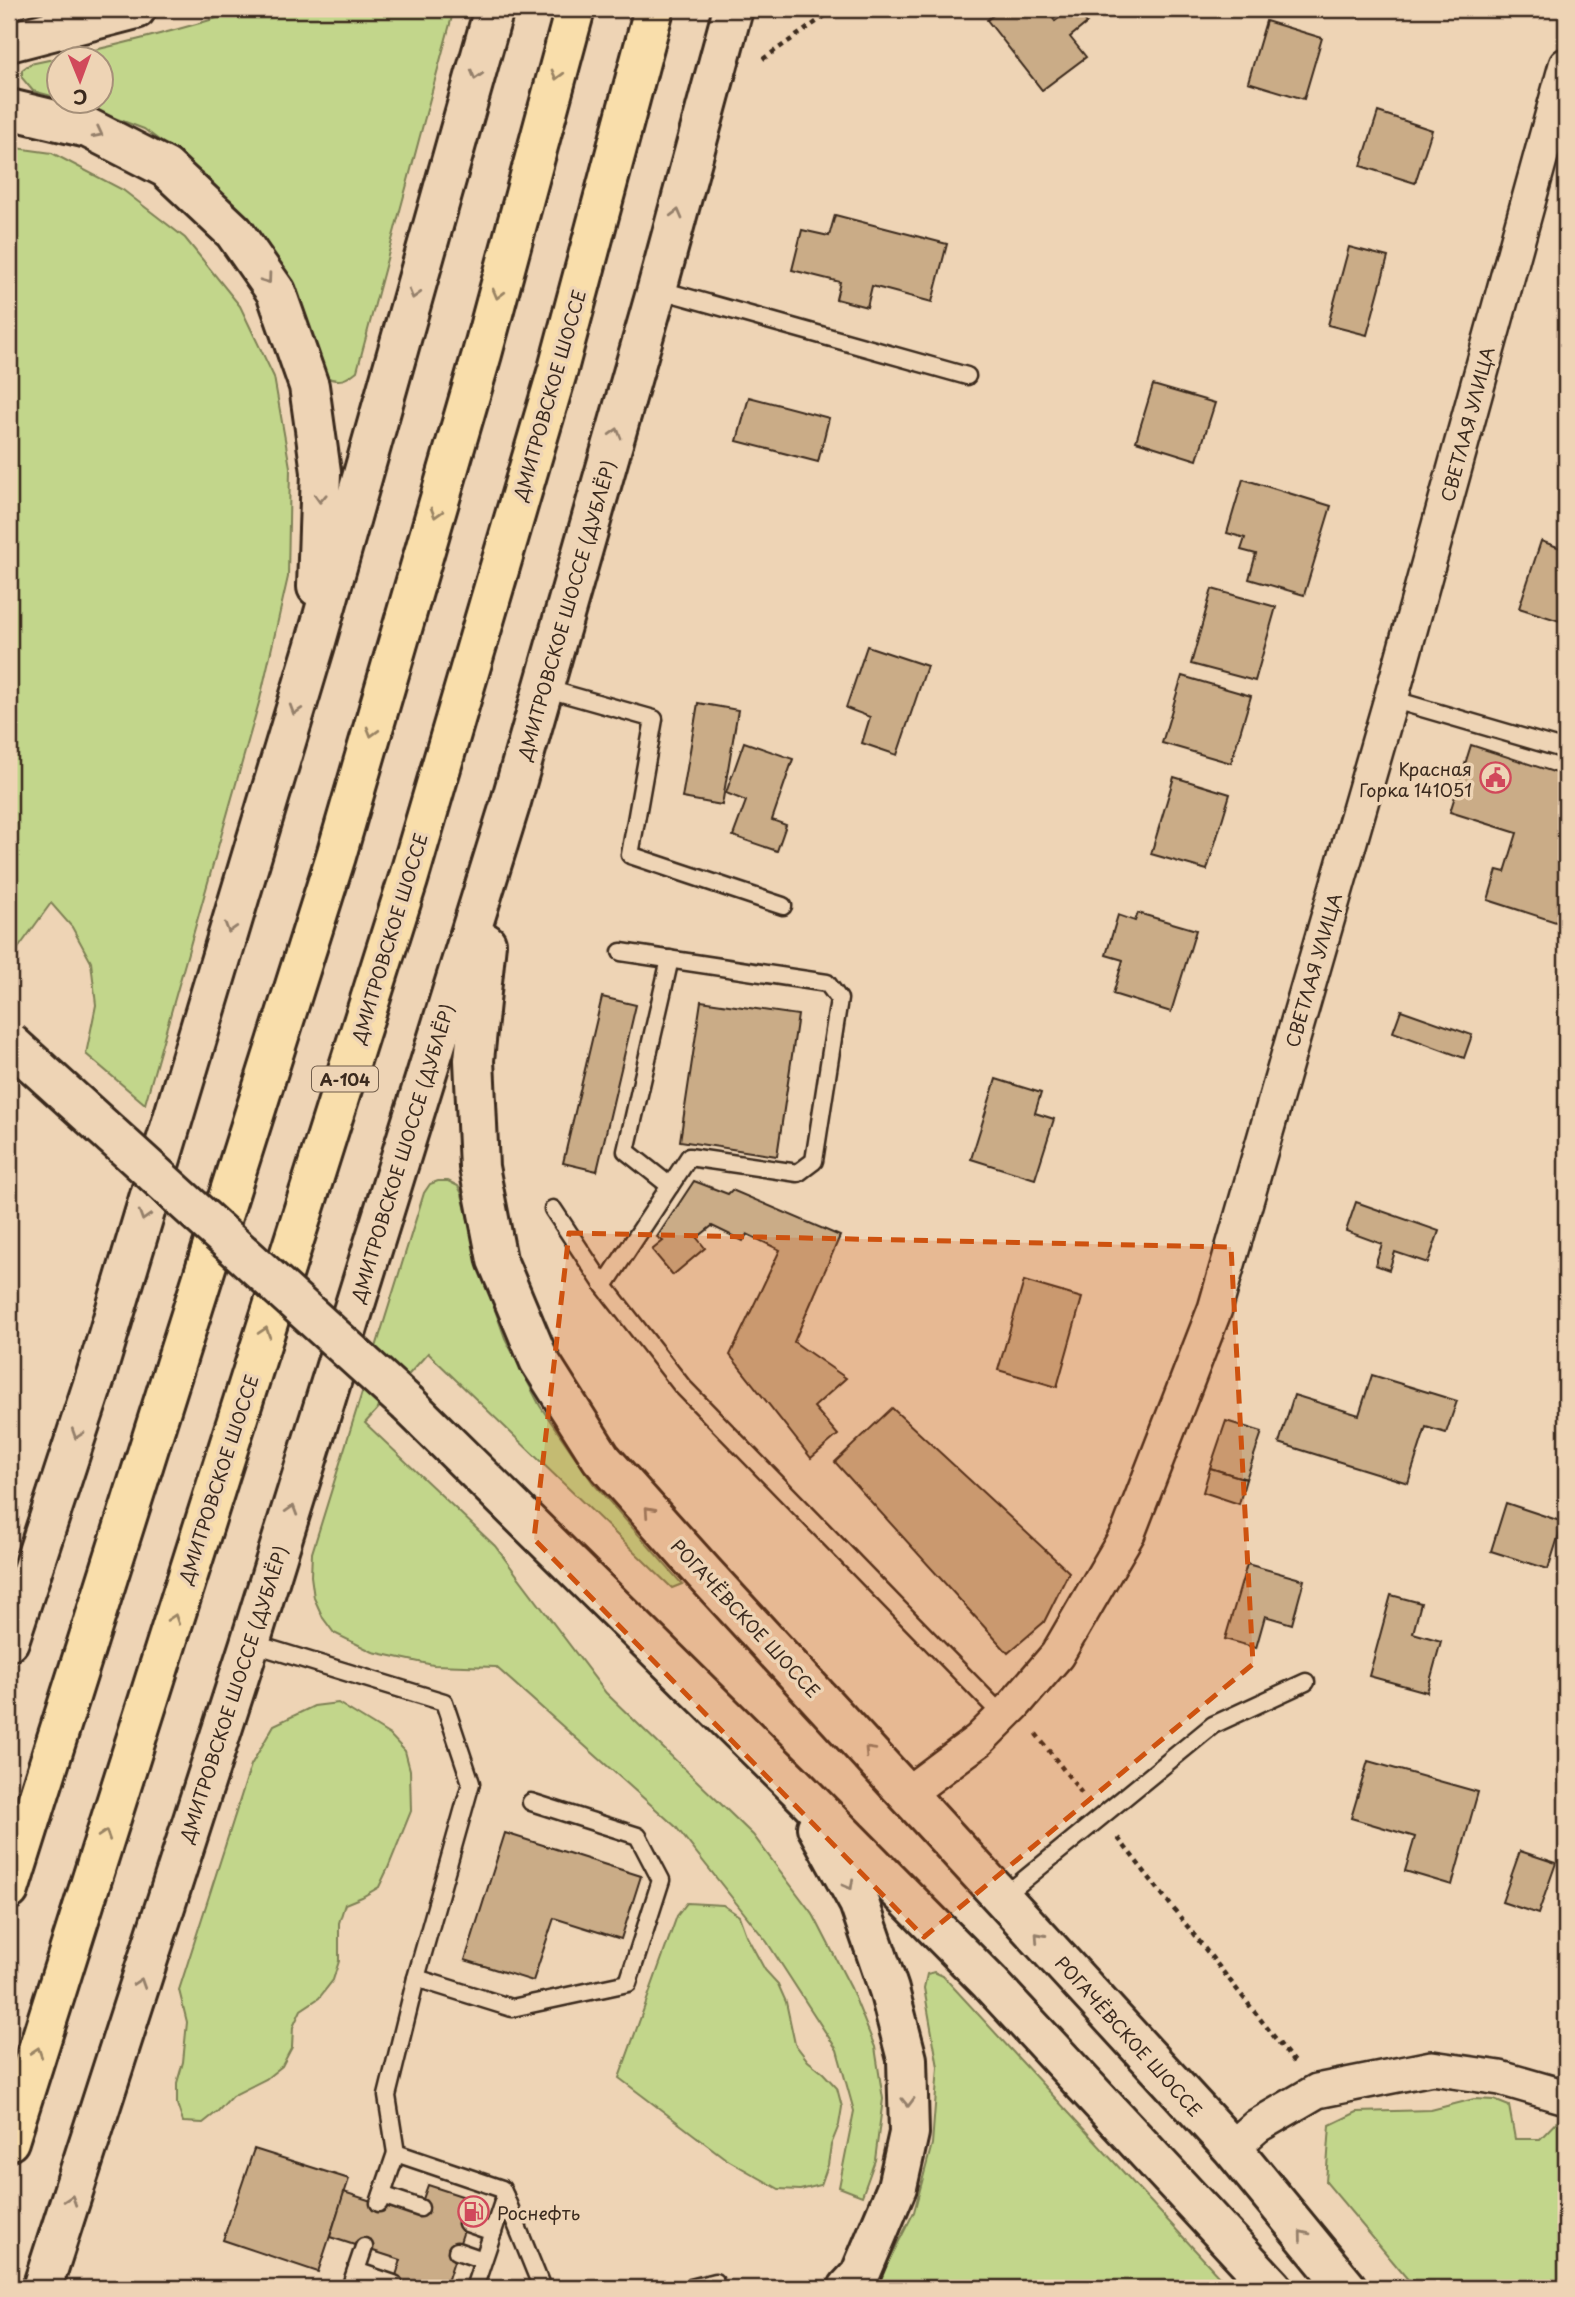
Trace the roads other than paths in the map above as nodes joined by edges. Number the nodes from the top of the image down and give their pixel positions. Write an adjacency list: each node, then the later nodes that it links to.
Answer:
1 (136, 9): 6 (main road)
2 (494, 9): 11 (main road, one-way to 11)
3 (575, 9): 30 (highway, one-way to 30)
4 (654, 9): 34 (highway, ДМИТРОВСКОЕ ШОССЕ / А-104, one-way to 4)
5 (733, 9): 9 (main road, ДМИТРОВСКОЕ ШОССЕ (ДУБЛЁР), one-way to 5)
6 (9, 42)
7 (1566, 65): 13 (street, СВЕТЛАЯ УЛИЦА)
8 (9, 109): 11 (main road, one-way to 11)
9 (657, 289): 10 (lane); 12 (main road, ДМИТРОВСКОЕ ШОССЕ (ДУБЛЁР), one-way to 9)
10 (967, 376)
11 (315, 645): 23 (main road, one-way to 23)
12 (544, 688): 15 (main road, ДМИТРОВСКОЕ ШОССЕ (ДУБЛЁР)); 16 (lane)
13 (1391, 699): 14 (lane); 26 (street, СВЕТЛАЯ УЛИЦА)
14 (1566, 750)
15 (510, 805): 24 (main road, ДМИТРОВСКОЕ ШОССЕ (ДУБЛЁР), one-way to 15); 28 (main road, РОГАЧЁВСКОЕ ШОССЕ, one-way to 15)
16 (783, 906)
17 (621, 952): 18 (lane)
18 (670, 959): 20 (lane); 20 (lane)
19 (9, 1042): 27 (main road, bridge)
20 (670, 1186): 22 (lane)
21 (553, 1209): 22 (lane)
22 (604, 1286): 26 (lane)
23 (9, 1641)
24 (250, 1643): 32 (lane); 41 (main road, ДМИТРОВСКОЕ ШОССЕ (ДУБЛЁР), one-way to 24)
25 (1306, 1682): 31 (lane)
26 (1008, 1711): 28 (street, СВЕТЛАЯ УЛИЦА)
27 (792, 1783): 54 (main road, one-way to 54); 55 (main road)
28 (908, 1793): 31 (main road, РОГАЧЁВСКОЕ ШОССЕ)
29 (531, 1802): 32 (lane)
30 (9, 1890)
31 (1003, 1897): 35 (main road, РОГАЧЁВСКОЕ ШОССЕ, one-way to 31)
32 (416, 1978): 36 (lane)
33 (1566, 2097): 35 (street)
34 (9, 2141)
35 (1232, 2148): 56 (main road, РОГАЧЁВСКОЕ ШОССЕ, one-way to 35)
36 (396, 2153): 37 (lane); 38 (lane)
37 (505, 2196): 40 (lane); 52 (lane)
38 (421, 2208)
39 (467, 2223): 40 (lane)
40 (493, 2232): 44 (lane)
41 (56, 2245): 48 (main road, ДМИТРОВСКОЕ ШОССЕ (ДУБЛЁР)); 49 (main road)
42 (364, 2247): 45 (lane)
43 (457, 2251): 44 (lane)
44 (483, 2260): 51 (lane)
45 (356, 2271): 47 (lane); 50 (lane)
46 (715, 2282): 53 (lane)
47 (394, 2284)
48 (43, 2288)
49 (51, 2288)
50 (350, 2288)
51 (474, 2288)
52 (542, 2288)
53 (691, 2288)
54 (848, 2288)
55 (1273, 2288)
56 (1347, 2288)

